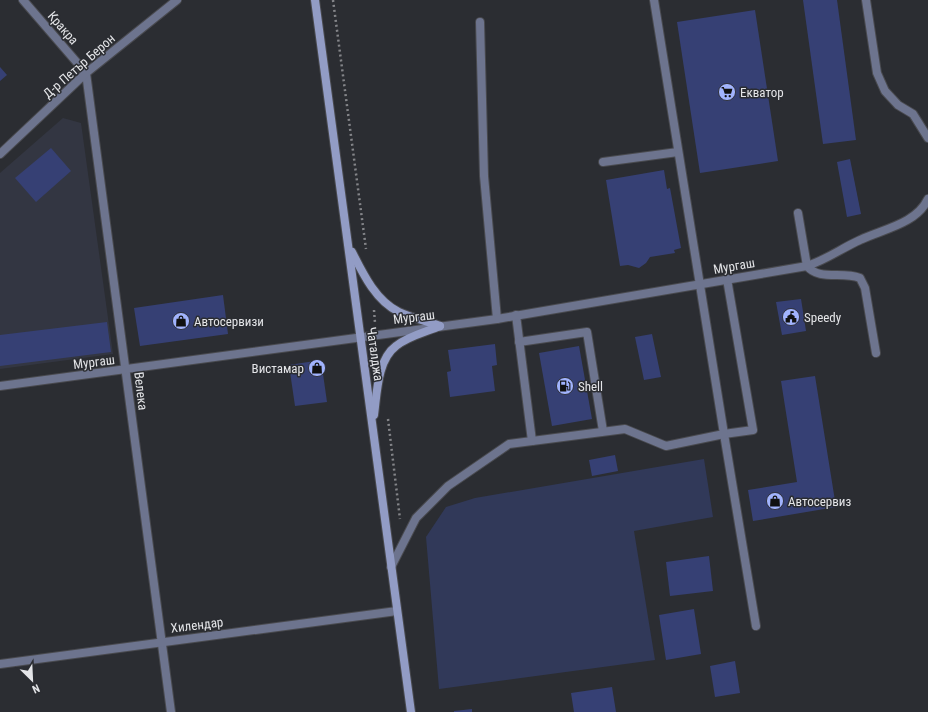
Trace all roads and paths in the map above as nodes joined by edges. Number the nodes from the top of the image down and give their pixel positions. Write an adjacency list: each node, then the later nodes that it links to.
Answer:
1 (23, 0): 8 (street, Кракра)
2 (177, 0): 8 (street, Д-р Петър Берон)
3 (315, 0): 16 (main road, Чаталджа)
4 (333, 0): 9 (path)
5 (654, 0): 11 (street)
6 (866, 0): 10 (street)
7 (480, 22): 21 (street)
8 (86, 72): 12 (street, Д-р Петър Берон); 26 (street, Велека)
9 (349, 112)
10 (928, 138)
11 (678, 152): 13 (street); 19 (street)
12 (0, 154)
13 (603, 162)
14 (928, 199): 17 (street, Мургаш)
15 (798, 214): 17 (street)
16 (349, 247): 22 (main road); 23 (main road, Чаталджа)
17 (807, 266): 18 (street, Мургаш); 25 (street)
18 (727, 279): 19 (street, Мургаш); 30 (street)
19 (700, 284): 20 (street, Мургаш); 30 (street)
20 (516, 315): 21 (street, Мургаш); 24 (street)
21 (497, 319): 22 (street, Мургаш)
22 (440, 326): 23 (street, Мургаш); 28 (main road)
23 (361, 336): 26 (street, Мургаш); 28 (main road, Чаталджа)
24 (519, 342): 29 (street); 31 (street)
25 (876, 352)
26 (126, 370): 27 (street, Мургаш); 35 (street, Велека)
27 (0, 386)
28 (373, 425): 32 (main road, Чаталджа)
29 (603, 431): 30 (street); 31 (street)
30 (724, 434): 34 (street)
31 (532, 441): 32 (street)
32 (391, 567): 33 (main road, Чаталджа)
33 (397, 611): 35 (street, Хилендар); 38 (main road, Чаталджа)
34 (756, 626)
35 (162, 642): 36 (street, Хилендар); 37 (street, Велека)
36 (0, 664)
37 (171, 712)
38 (411, 712)

